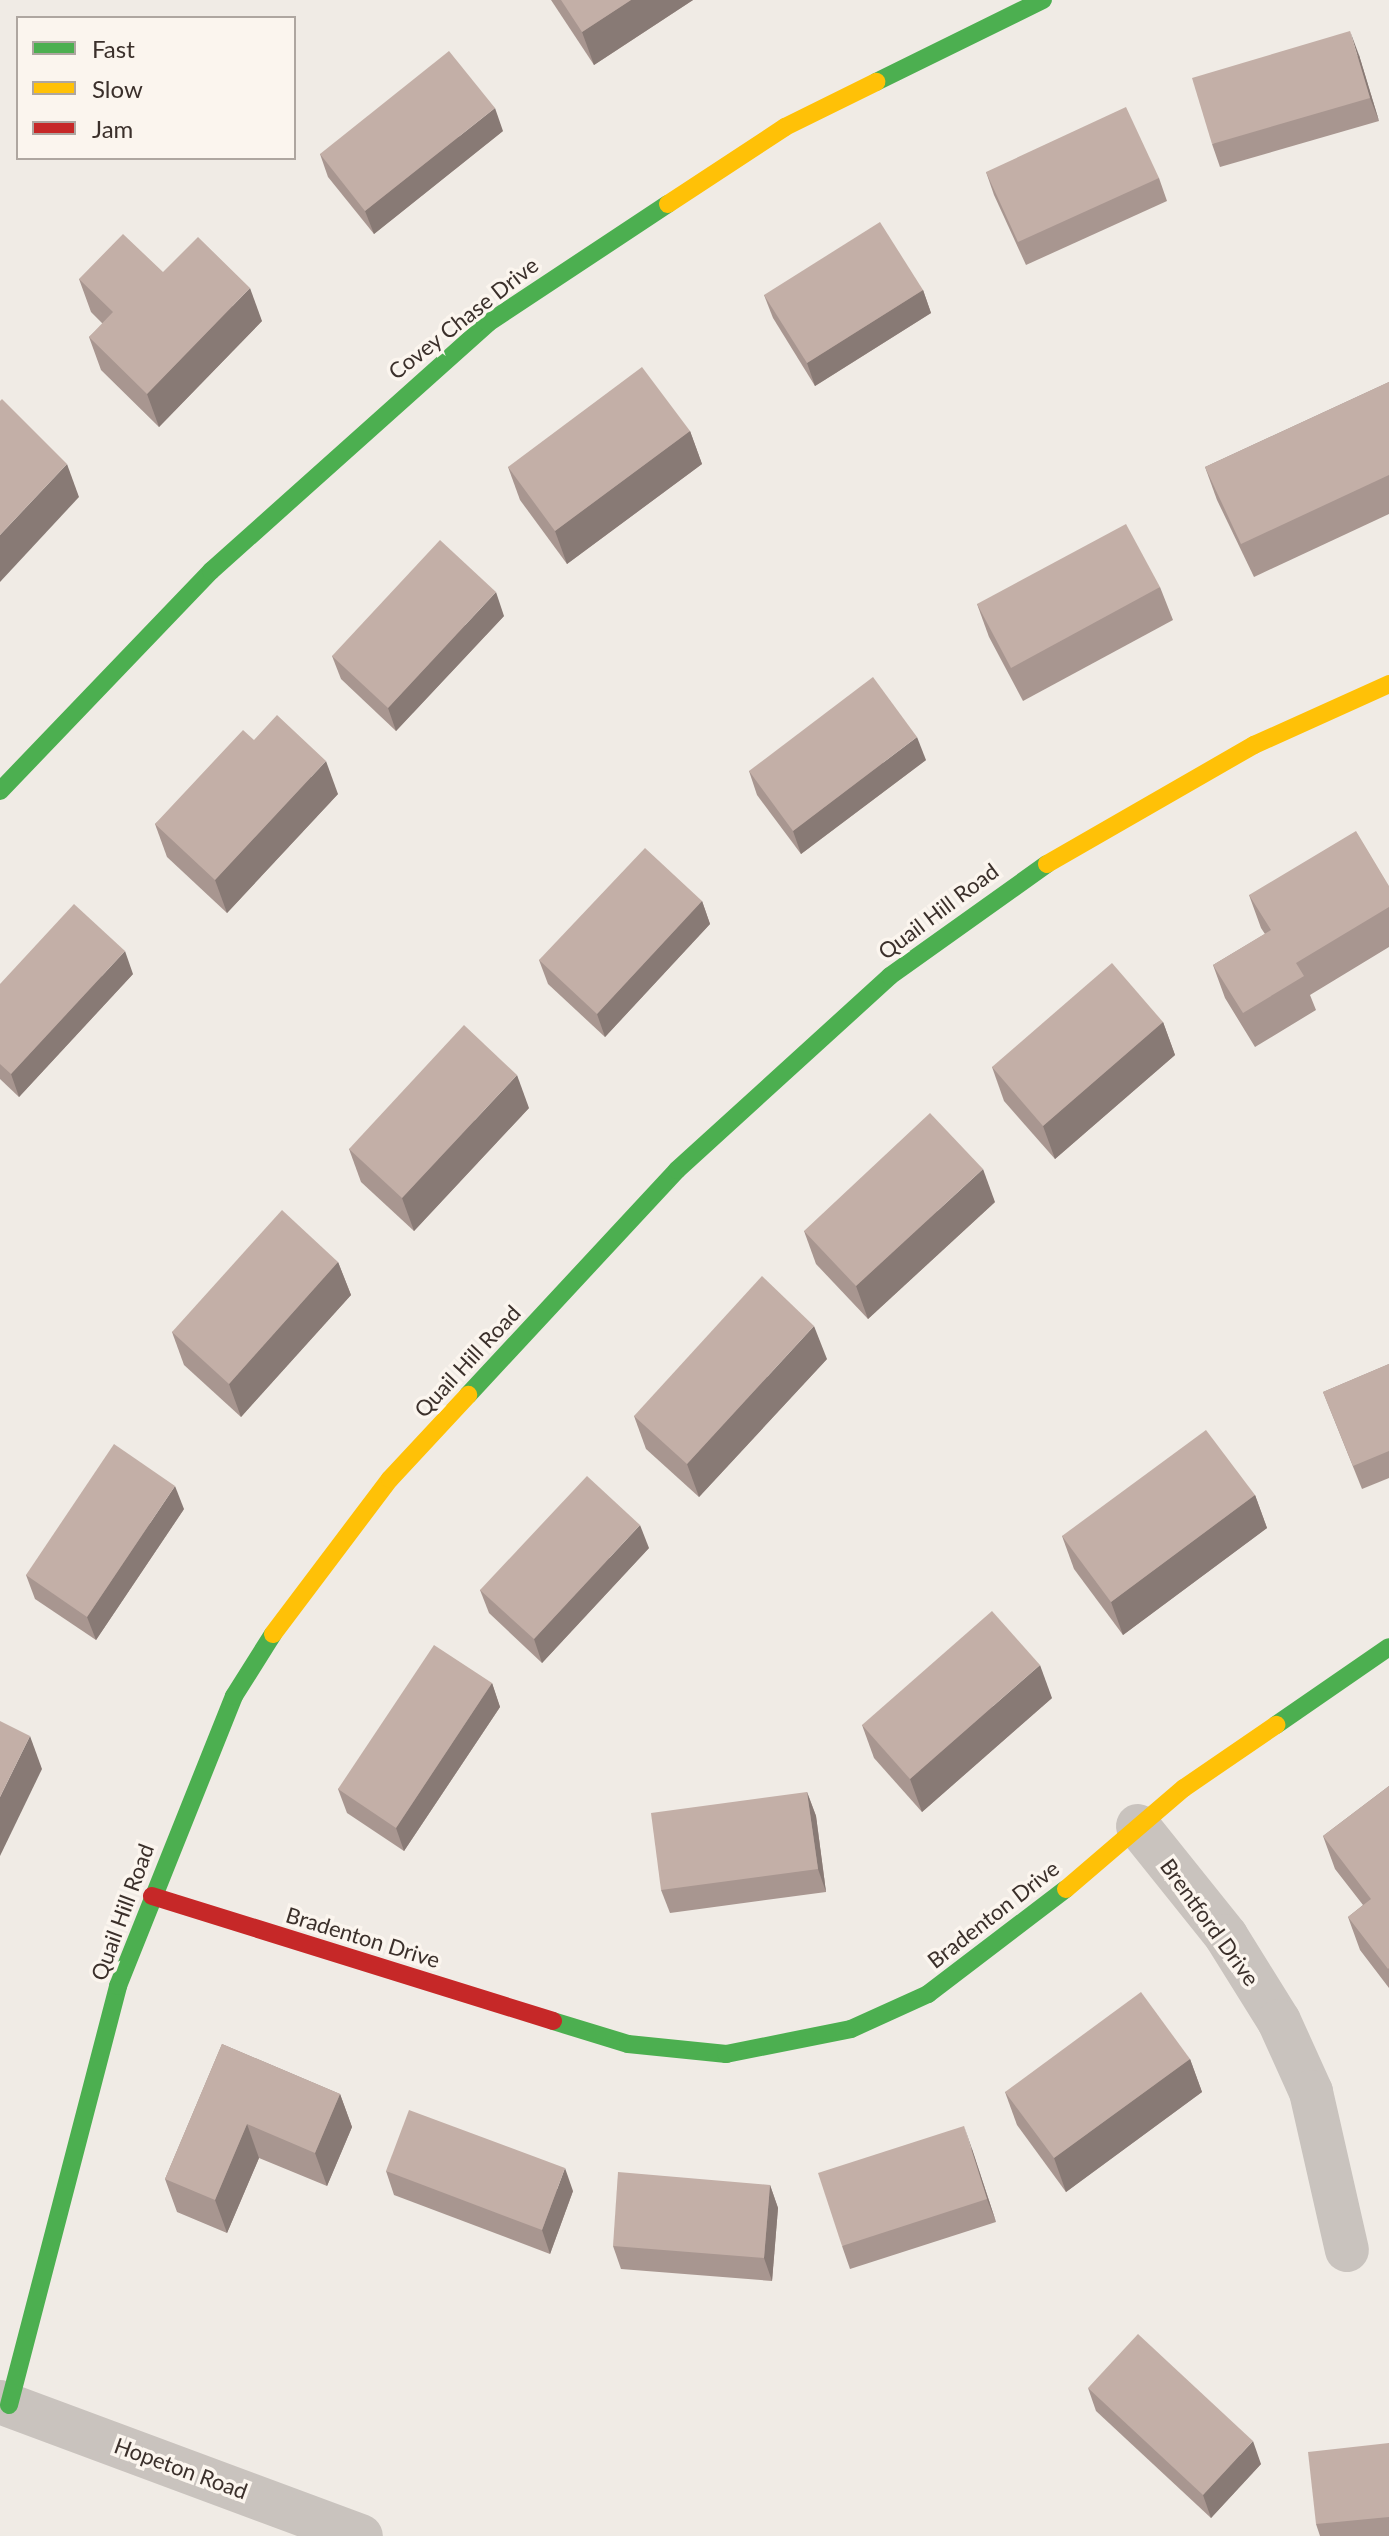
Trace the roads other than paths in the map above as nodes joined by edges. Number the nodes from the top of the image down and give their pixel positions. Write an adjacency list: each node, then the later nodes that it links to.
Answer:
1 (1043, 0): 3 (street, Covey Chase Drive)
2 (1389, 684): 6 (street, Quail Hill Road)
3 (0, 791)
4 (1389, 1647): 5 (street, Bradenton Drive)
5 (1138, 1826): 6 (street, Bradenton Drive); 7 (street, Brentford Drive)
6 (152, 1896): 8 (street, Quail Hill Road)
7 (1347, 2250)
8 (4, 2403): 9 (street, Hopeton Road)
9 (361, 2536)

